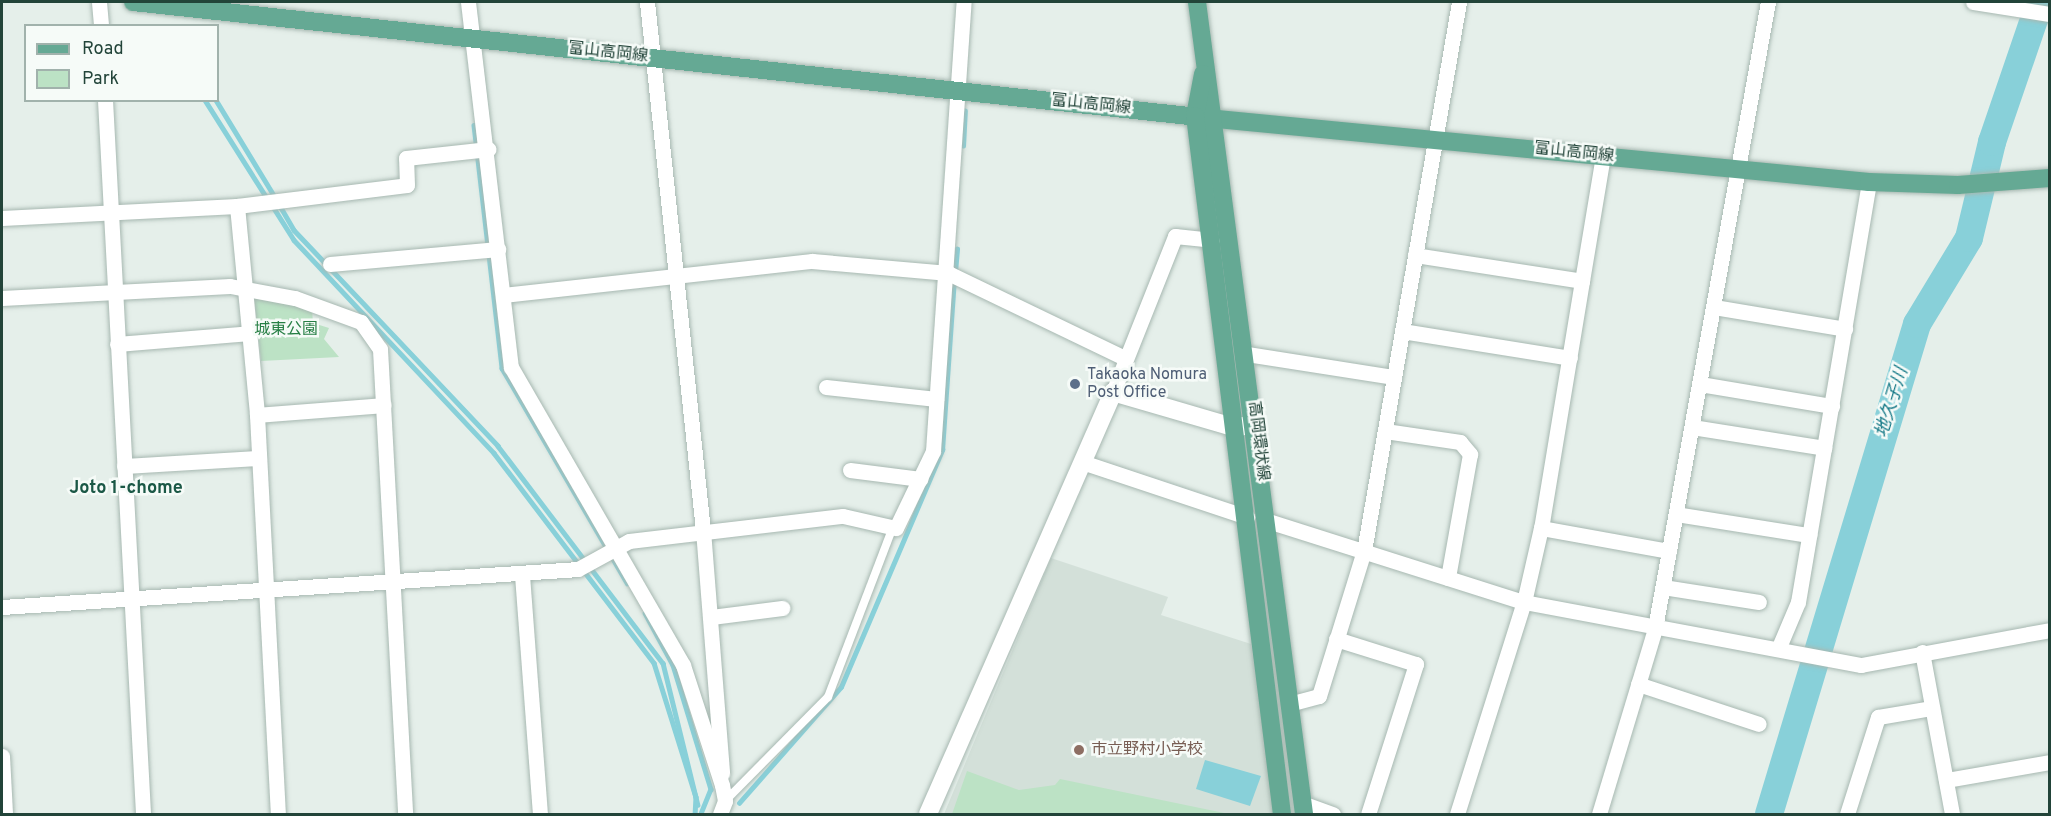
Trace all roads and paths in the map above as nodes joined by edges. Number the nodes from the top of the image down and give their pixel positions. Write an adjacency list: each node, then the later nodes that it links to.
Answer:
1 (99, 2): 11 (street)
2 (145, 2): 12 (main road, 富山高岡線)
3 (468, 2): 12 (street)
4 (647, 2): 13 (street)
5 (964, 2): 15 (street)
6 (1197, 2): 14 (main road, 高岡環状線)
7 (1459, 2): 19 (street)
8 (1768, 2): 22 (street)
9 (1973, 2): 10 (street)
10 (2049, 14)
11 (101, 24)
12 (471, 38): 13 (main road, 富山高岡線); 20 (street)
13 (653, 57): 15 (main road, 富山高岡線); 32 (street)
14 (1204, 70): 17 (main road, 高岡環状線); 18 (main road, 高岡環状線)
15 (958, 90): 17 (main road, 富山高岡線); 33 (street)
16 (105, 102): 26 (street)
17 (1195, 116): 18 (main road, 富山高岡線); 28 (main road, 高岡環状線)
18 (1217, 119): 19 (main road, 富山高岡線); 44 (main road, 高岡環状線)
19 (1436, 138): 21 (main road, 富山高岡線); 30 (street)
20 (482, 150): 25 (street); 29 (street)
21 (1603, 156): 22 (main road, 富山高岡線); 34 (street)
22 (1739, 170): 24 (main road, 富山高岡線); 39 (street)
23 (2049, 178): 24 (main road, 富山高岡線)
24 (1869, 182): 40 (street)
25 (237, 206): 26 (street); 35 (street)
26 (111, 211): 27 (street); 36 (street)
27 (2, 218)
28 (1212, 240): 45 (street); 57 (main road, 高岡環状線)
29 (498, 249): 31 (street); 37 (street)
30 (1415, 255): 34 (street); 41 (street)
31 (330, 264)
32 (675, 275): 33 (street); 37 (street); 70 (street)
33 (953, 275): 45 (street); 51 (street)
34 (1582, 281): 46 (street)
35 (246, 289): 36 (street); 42 (street); 52 (street)
36 (115, 291): 38 (street); 43 (street)
37 (503, 295): 74 (street)
38 (2, 298)
39 (1714, 307): 40 (street); 48 (street)
40 (1845, 329): 53 (street)
41 (1402, 331): 46 (street); 47 (street)
42 (250, 333): 43 (street); 54 (street)
43 (117, 344): 62 (street)
44 (1247, 354): 47 (street); 55 (main road, 高岡環状線)
45 (1125, 358): 50 (street)
46 (1569, 358): 69 (street)
47 (1394, 377): 58 (street)
48 (1700, 384): 53 (street); 56 (street)
49 (826, 387): 51 (street)
50 (1113, 392): 57 (street); 61 (street)
51 (936, 399): 64 (street)
52 (384, 405): 54 (street); 77 (street)
53 (1832, 406): 59 (street)
54 (257, 415): 60 (street)
55 (1256, 423): 57 (street); 67 (main road, 高岡環状線)
56 (1692, 427): 59 (street); 65 (street)
57 (1236, 428): 66 (main road, 高岡環状線)
58 (1384, 431): 72 (street); 76 (street)
59 (1824, 448): 71 (street)
60 (258, 458): 62 (street); 79 (street)
61 (1082, 462): 66 (street); 106 (street)
62 (124, 466): 80 (street)
63 (850, 470): 64 (street)
64 (920, 479): 68 (street)
65 (1676, 514): 71 (street); 73 (street)
66 (1247, 517): 107 (main road, 高岡環状線)
67 (1268, 521): 72 (street); 92 (main road, 高岡環状線)
68 (893, 527): 70 (street); 99 (lane)
69 (1541, 528): 73 (street); 81 (street)
70 (703, 530): 74 (street); 85 (street)
71 (1809, 536): 89 (street)
72 (1364, 551): 76 (street); 88 (street)
73 (1669, 551): 78 (street)
74 (600, 556): 75 (street); 98 (street)
75 (522, 575): 77 (street); 105 (street)
76 (1448, 578): 81 (street)
77 (394, 583): 79 (street); 104 (street)
78 (1663, 586): 82 (street); 86 (street)
79 (264, 591): 80 (street); 103 (street)
80 (131, 598): 83 (street); 102 (street)
81 (1524, 602): 86 (street); 110 (street)
82 (1760, 602)
83 (2, 607)
84 (782, 608): 85 (street)
85 (711, 617): 98 (street)
86 (1655, 628): 89 (street); 91 (street)
87 (2049, 630): 90 (street)
88 (1336, 639): 92 (street); 109 (street)
89 (1786, 648): 90 (street)
90 (1922, 652): 93 (street)
91 (1638, 684): 94 (street); 111 (street)
92 (1289, 704): 100 (main road, 高岡環状線)
93 (1932, 708): 97 (street); 112 (street)
94 (1759, 724)
95 (2, 756): 101 (street)
96 (2049, 762): 97 (street)
97 (1946, 780): 113 (street)
98 (722, 785): 99 (street)
99 (722, 808)
100 (1303, 809): 108 (street)
101 (5, 814)
102 (143, 814)
103 (278, 814)
104 (405, 814)
105 (540, 814)
106 (928, 814)
107 (1282, 814)
108 (1333, 814)
109 (1368, 814)
110 (1457, 814)
111 (1599, 814)
112 (1847, 814)
113 (1952, 814)

